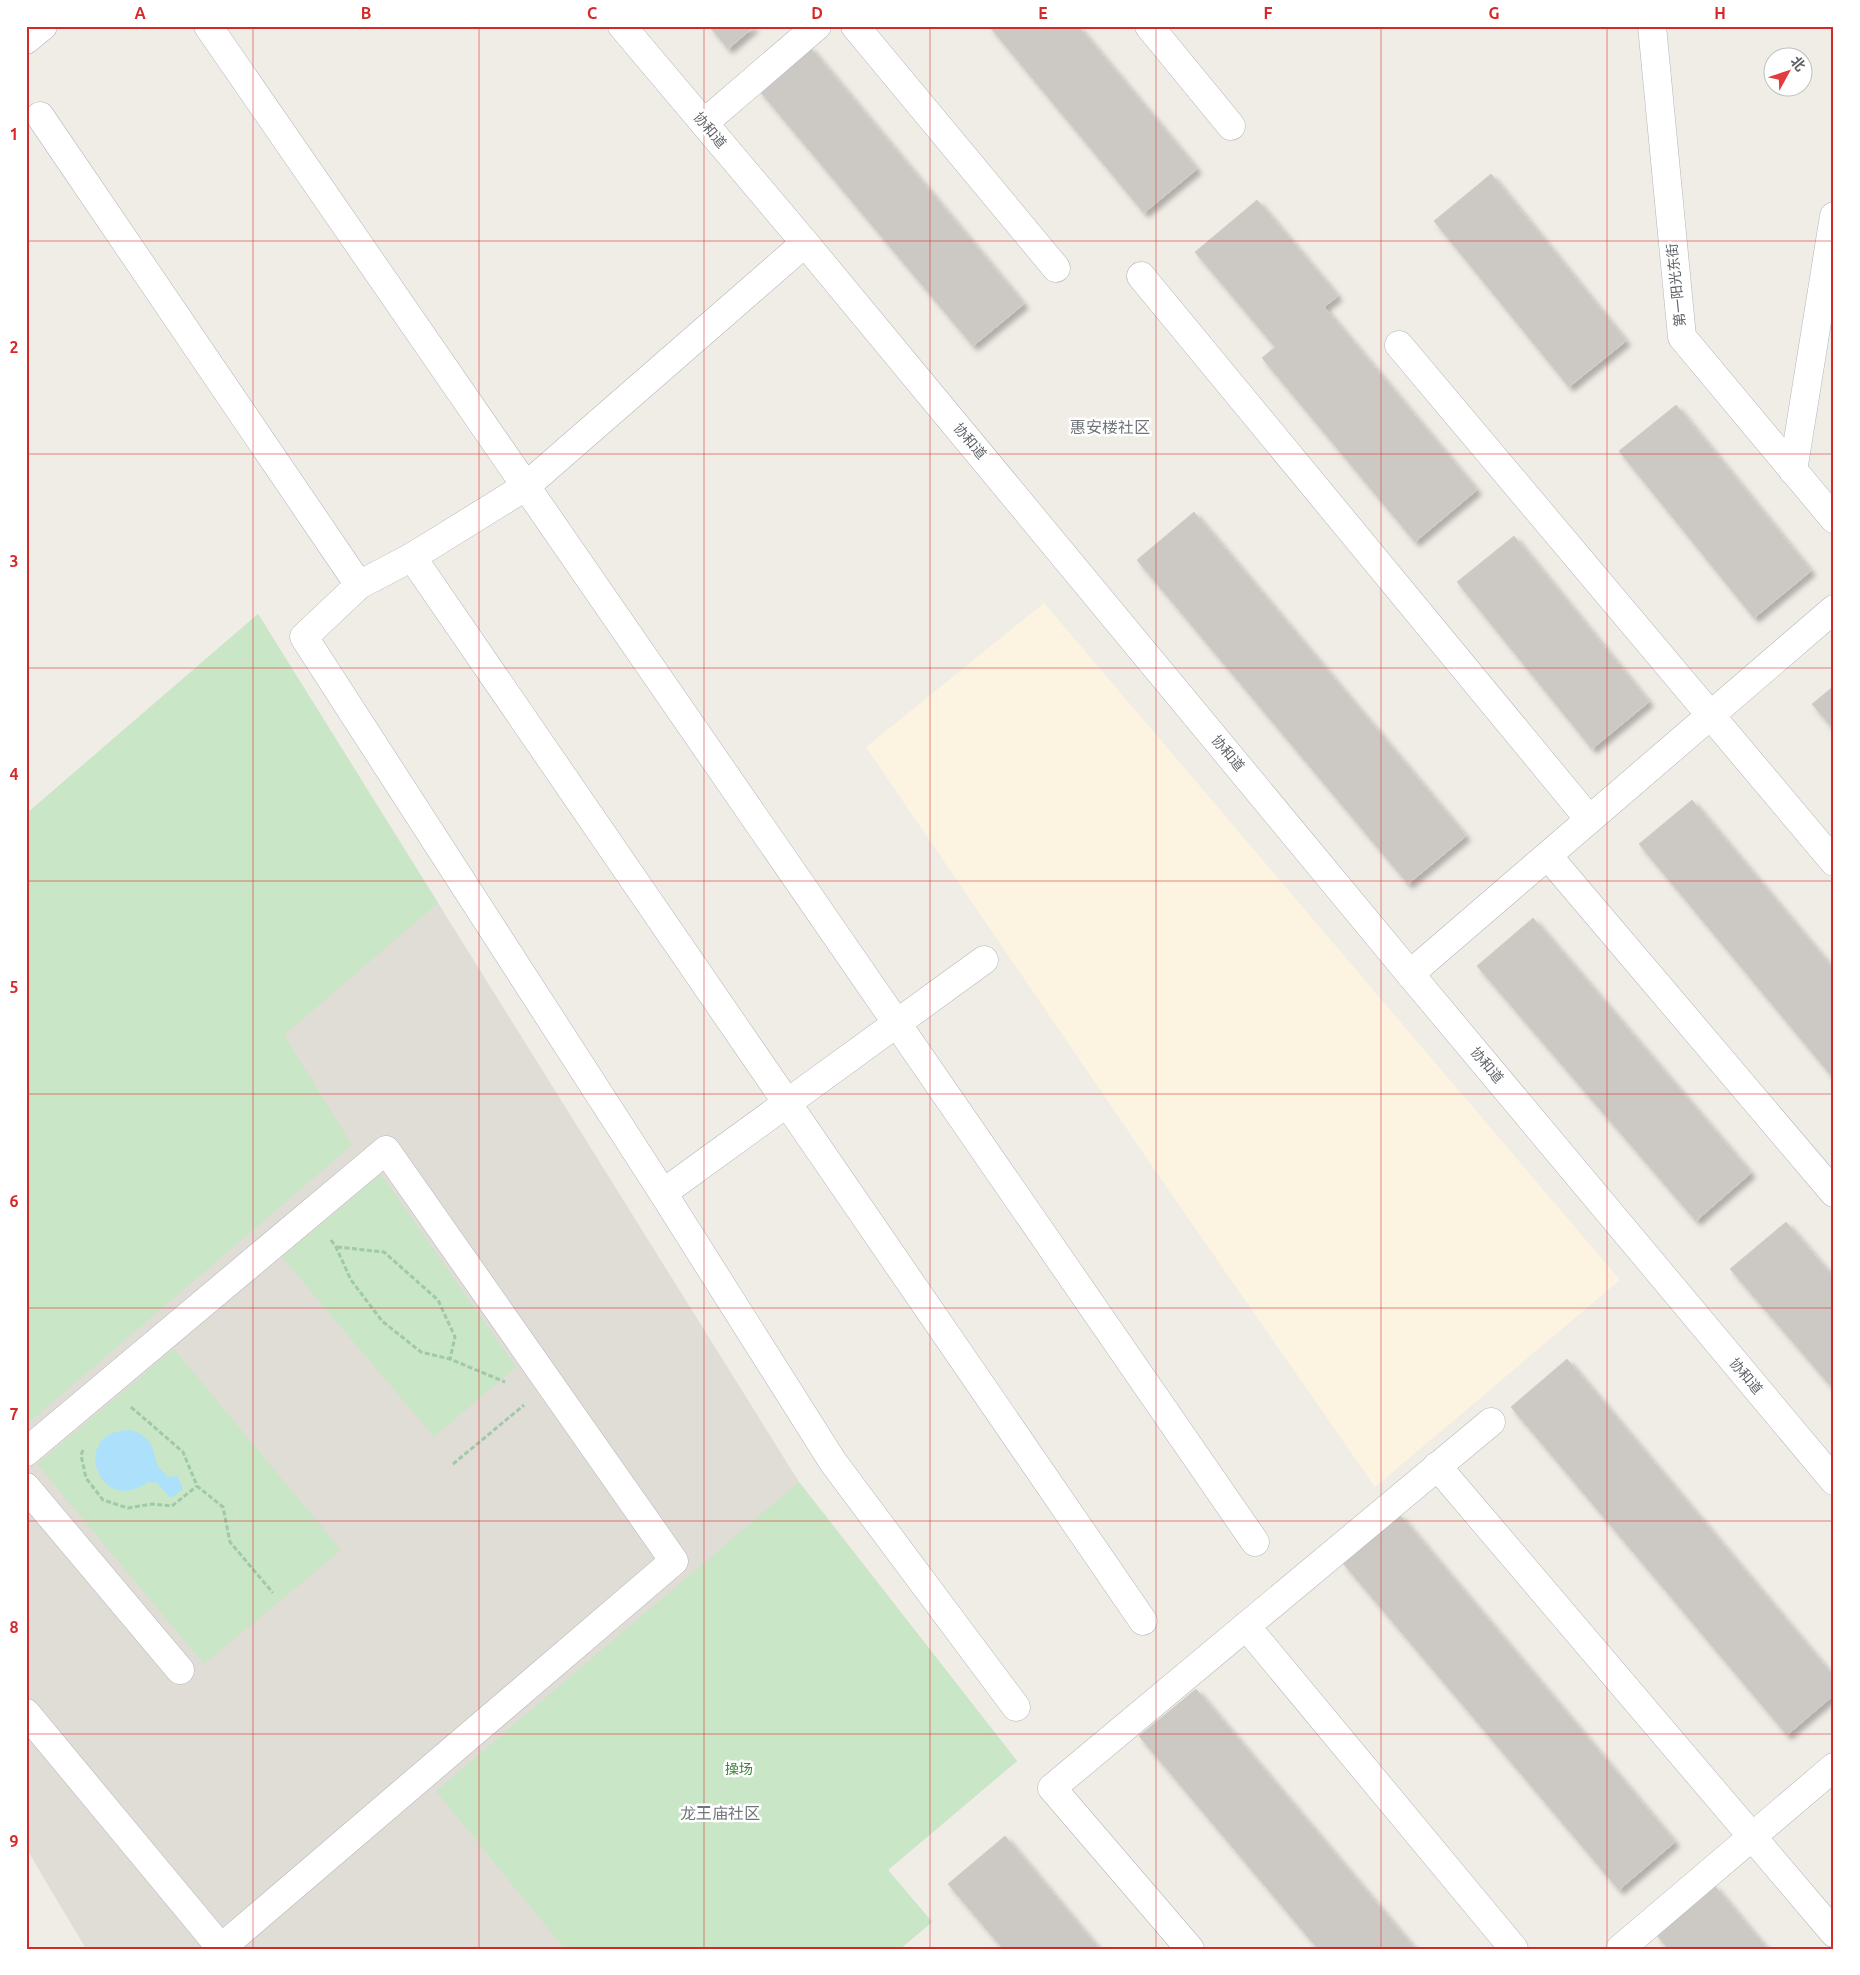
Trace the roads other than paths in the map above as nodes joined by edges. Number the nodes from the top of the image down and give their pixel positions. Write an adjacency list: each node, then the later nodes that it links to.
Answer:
1 (43, 26): 8 (street)
2 (208, 26): 18 (street)
3 (622, 26): 10 (street, 协和道)
4 (817, 26): 10 (street)
5 (855, 26): 14 (street)
6 (1149, 26): 11 (street)
7 (1652, 26): 17 (street, 第一阳光东街)
8 (26, 40)
9 (40, 116): 21 (street)
10 (704, 123): 13 (street, 协和道)
11 (1231, 126)
12 (1834, 216): 17 (street)
13 (806, 243): 18 (street); 28 (street, 协和道)
14 (1056, 268)
15 (1141, 276): 24 (street)
16 (1399, 345): 23 (street)
17 (1793, 471): 19 (street, 第一阳光东街)
18 (525, 487): 20 (street); 29 (street)
19 (1834, 519)
20 (412, 557): 21 (street); 30 (street)
21 (359, 585): 32 (street)
22 (1834, 609): 23 (street)
23 (1711, 715): 24 (street); 26 (street)
24 (1589, 819): 25 (street)
25 (1548, 856): 28 (street); 31 (street)
26 (1834, 862)
27 (984, 960): 29 (street)
28 (1410, 974): 37 (street, 协和道)
29 (897, 1024): 30 (street); 39 (street)
30 (787, 1104): 32 (street); 40 (street)
31 (1825, 1165): 33 (street)
32 (663, 1193): 43 (street)
33 (1834, 1193)
34 (1491, 1422): 36 (street)
35 (26, 1452): 44 (street)
36 (1437, 1466): 41 (street); 46 (street)
37 (1834, 1480)
38 (31, 1504): 42 (street)
39 (1255, 1542)
40 (1143, 1620)
41 (1246, 1626): 48 (street); 49 (street)
42 (180, 1670)
43 (1016, 1707)
44 (26, 1713)
45 (1834, 1767): 46 (street)
46 (1752, 1836): 47 (street); 50 (street)
47 (1834, 1933)
48 (1190, 1949)
49 (1514, 1949)
50 (1620, 1949)

